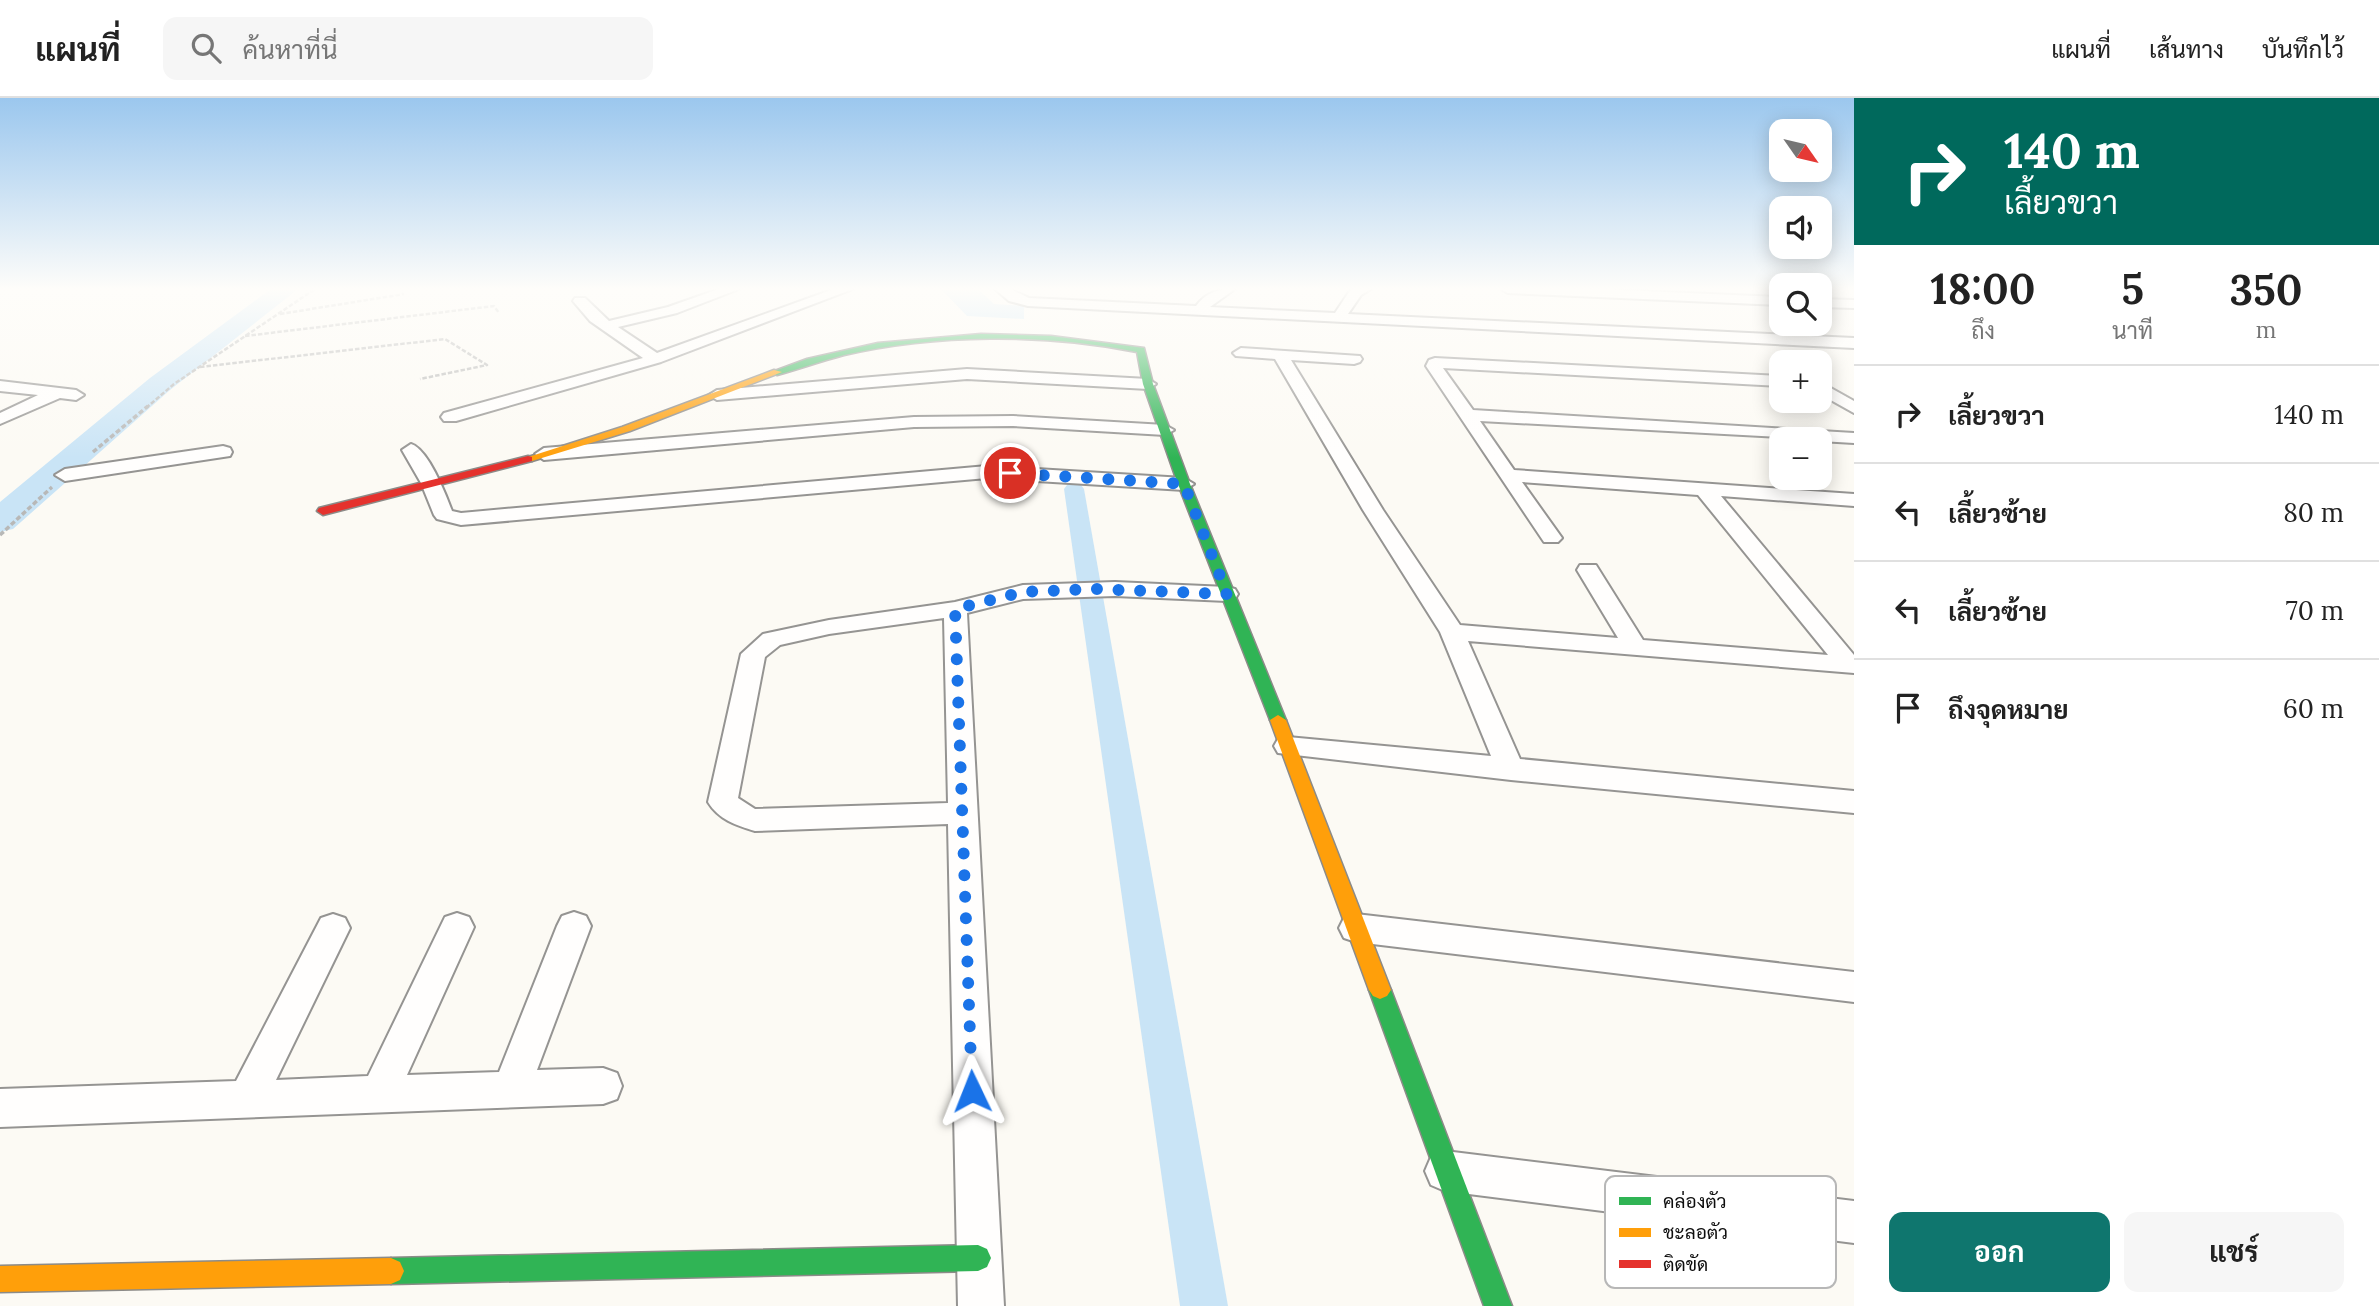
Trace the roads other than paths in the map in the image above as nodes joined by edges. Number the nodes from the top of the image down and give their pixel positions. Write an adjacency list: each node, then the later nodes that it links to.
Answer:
1 (634, 345): 7 (street)
2 (692, 345): 7 (street)
3 (870, 345): 17 (street)
4 (1123, 345): 10 (street)
5 (1241, 352): 6 (street)
6 (1280, 355): 8 (street); 41 (street)
7 (655, 359): 20 (street)
8 (1354, 359)
9 (1769, 381): 19 (street)
10 (1148, 384): 17 (street); 23 (street)
11 (1854, 385): 13 (street)
12 (0, 386): 14 (street)
13 (1832, 386)
14 (57, 393): 16 (street); 21 (street)
15 (1832, 394): 18 (street)
16 (76, 395)
17 (717, 395): 22 (street)
18 (1854, 408)
19 (1467, 415): 24 (street); 30 (street)
20 (450, 417)
21 (0, 419)
22 (628, 428): 25 (street); 28 (street)
23 (1165, 430): 25 (street); 32 (street)
24 (1854, 438)
25 (636, 447): 28 (street)
26 (411, 450): 31 (street)
27 (223, 452): 29 (street)
28 (539, 454): 31 (street)
29 (65, 475)
30 (1508, 475): 33 (street); 36 (street)
31 (431, 483): 32 (street); 35 (street)
32 (1184, 484): 39 (street)
33 (1705, 490): 34 (street); 43 (street)
34 (1854, 500)
35 (323, 511)
36 (1551, 538)
37 (1588, 570): 42 (street)
38 (1115, 589): 39 (street); 40 (street)
39 (1227, 594): 44 (street)
40 (955, 609): 47 (street); 47 (street)
41 (1452, 632): 42 (street); 45 (street)
42 (1636, 648): 43 (street)
43 (1852, 665)
44 (1288, 746): 45 (street); 51 (street)
45 (1511, 770): 46 (street)
46 (1854, 802)
47 (963, 813): 62 (street)
48 (574, 926): 54 (street)
49 (457, 927): 55 (street)
50 (333, 928): 56 (street)
51 (1356, 928): 52 (street); 58 (street)
52 (1854, 987)
53 (603, 1086): 54 (street)
54 (511, 1090): 55 (street)
55 (379, 1094): 56 (street)
56 (247, 1099): 57 (street)
57 (0, 1108)
58 (1446, 1171): 59 (street); 65 (street)
59 (1605, 1191)
60 (1836, 1220): 61 (street)
61 (1854, 1222)
62 (978, 1258): 63 (street); 64 (street)
63 (0, 1279)
64 (981, 1306)
65 (1498, 1306)

